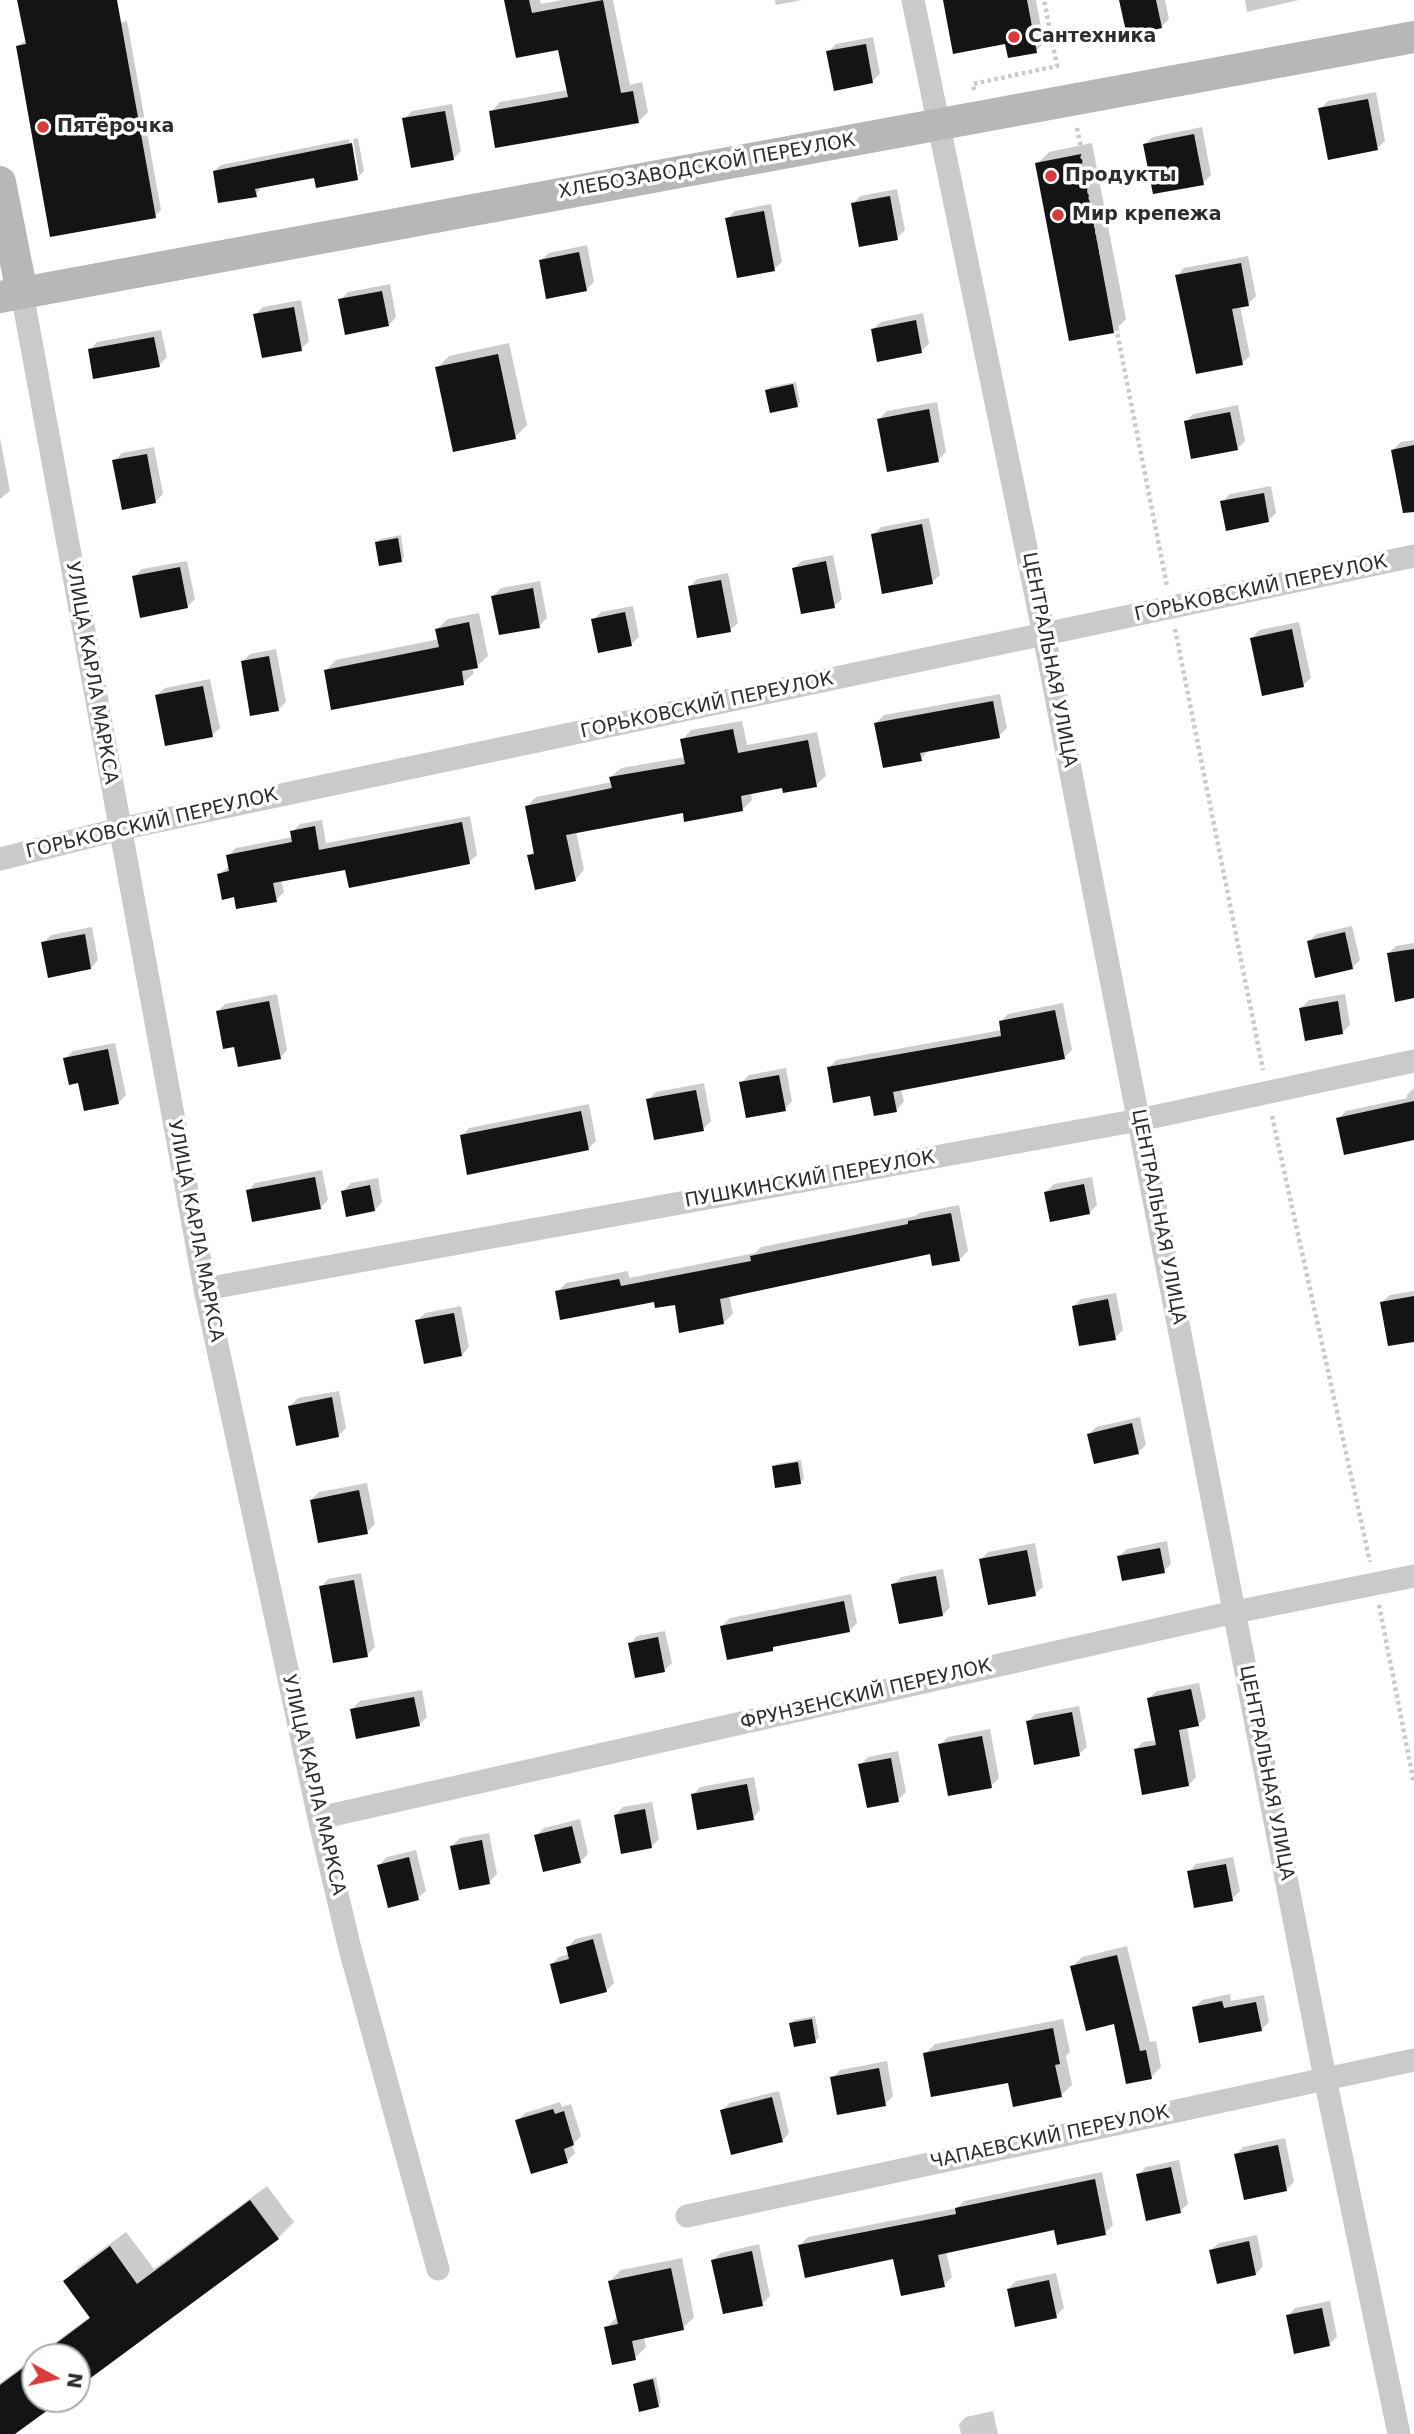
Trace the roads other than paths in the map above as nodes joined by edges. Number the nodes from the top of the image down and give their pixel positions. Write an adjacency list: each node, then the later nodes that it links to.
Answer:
1 (913, 0): 3 (street, ЦЕНТРАЛЬНАЯ УЛИЦА)
2 (1414, 37): 3 (street, ХЛЕБОЗАВОДСКОЙ ПЕРЕУЛОК)
3 (937, 125): 5 (street, ХЛЕБОЗАВОДСКОЙ ПЕРЕУЛОК); 7 (street, ЦЕНТРАЛЬНАЯ УЛИЦА)
4 (0, 182): 5 (street, УЛИЦА КАРЛА МАРКСА)
5 (11, 295): 8 (street, УЛИЦА КАРЛА МАРКСА)
6 (1414, 556): 7 (street, ГОРЬКОВСКИЙ ПЕРЕУЛОК)
7 (1044, 635): 8 (street, ГОРЬКОВСКИЙ ПЕРЕУЛОК); 11 (street, ЦЕНТРАЛЬНАЯ УЛИЦА)
8 (120, 829): 9 (street, ГОРЬКОВСКИЙ ПЕРЕУЛОК); 12 (street, УЛИЦА КАРЛА МАРКСА)
9 (0, 859)
10 (1414, 1061): 11 (street, ПУШКИНСКИЙ ПЕРЕУЛОК)
11 (1139, 1120): 12 (street, ПУШКИНСКИЙ ПЕРЕУЛОК); 14 (street, ЦЕНТРАЛЬНАЯ УЛИЦА)
12 (205, 1289): 15 (street, УЛИЦА КАРЛА МАРКСА)
13 (1414, 1576): 14 (street, ФРУНЗЕНСКИЙ ПЕРЕУЛОК)
14 (1235, 1612): 15 (street, ФРУНЗЕНСКИЙ ПЕРЕУЛОК); 17 (street, ЦЕНТРАЛЬНАЯ УЛИЦА)
15 (319, 1818): 19 (street, УЛИЦА КАРЛА МАРКСА)
16 (1414, 2060): 17 (street, ЧАПАЕВСКИЙ ПЕРЕУЛОК)
17 (1325, 2078): 18 (street, ЧАПАЕВСКИЙ ПЕРЕУЛОК); 20 (street, ЦЕНТРАЛЬНАЯ УЛИЦА)
18 (687, 2216)
19 (438, 2269)
20 (1399, 2434)

